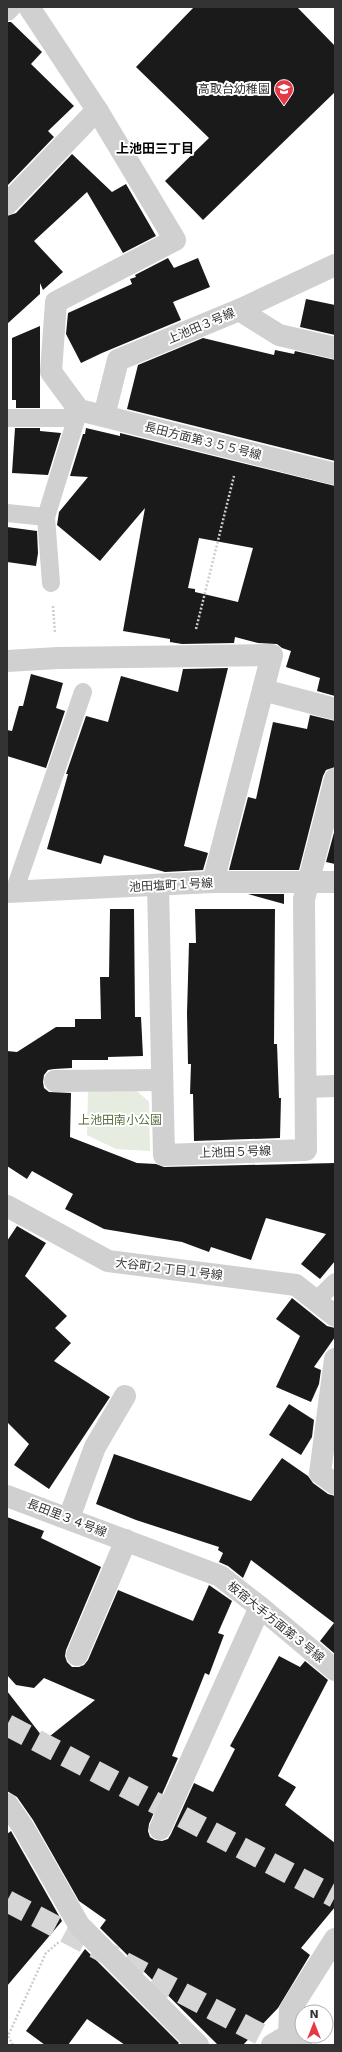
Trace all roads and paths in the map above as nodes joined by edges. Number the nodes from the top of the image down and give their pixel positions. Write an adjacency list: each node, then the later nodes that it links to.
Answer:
1 (10, 7): 3 (street)
2 (29, 7): 4 (street)
3 (7, 10)
4 (97, 110): 5 (street); 9 (street)
5 (7, 204)
6 (335, 265): 7 (street, 上池田３号線)
7 (239, 310): 8 (street); 10 (street, 上池田３号線)
8 (335, 348)
9 (78, 414): 10 (street, 長田方面第３５５号線); 11 (lane, 長田方面第３５５号線); 15 (lane)
10 (104, 416): 12 (street, 長田方面第３５５号線)
11 (7, 418)
12 (335, 474)
13 (235, 475): 17 (path)
14 (7, 513): 15 (lane)
15 (46, 517): 16 (lane)
16 (51, 583): 18 (path)
17 (190, 656): 18 (street); 20 (street)
18 (58, 658): 19 (street)
19 (7, 661)
20 (263, 690): 22 (street); 24 (street)
21 (83, 692): 28 (lane)
22 (335, 709)
23 (335, 778): 25 (street, 上池田５号線)
24 (213, 882): 25 (street, 池田塩町１号線); 27 (street, 池田塩町１号線)
25 (309, 882): 26 (street, 池田塩町１号線); 32 (street, 上池田５号線)
26 (335, 882)
27 (158, 886): 28 (street, 池田塩町１号線); 30 (street, 上池田５号線)
28 (11, 892)
29 (55, 1080): 30 (street)
30 (162, 1080): 32 (street, 上池田５号線)
31 (335, 1086): 32 (street)
32 (306, 1088)
33 (7, 1206): 35 (street, 大谷町２丁目１号線)
34 (335, 1282): 35 (lane)
35 (316, 1301): 36 (street)
36 (335, 1316)
37 (335, 1359): 39 (street)
38 (125, 1396): 41 (street)
39 (335, 1484)
40 (7, 1496): 41 (street, 長田里３４号線)
41 (69, 1518): 42 (street, 長田里３４号線)
42 (126, 1540): 43 (street, 板宿大手方面第３号線); 44 (street)
43 (260, 1607): 45 (street, 板宿大手方面第３号線); 47 (street)
44 (77, 1655)
45 (335, 1670)
46 (7, 1804): 48 (street)
47 (160, 1829)
48 (79, 1925): 51 (path); 52 (street)
49 (335, 1939): 50 (street)
50 (287, 2042)
51 (14, 2045)
52 (198, 2045)

